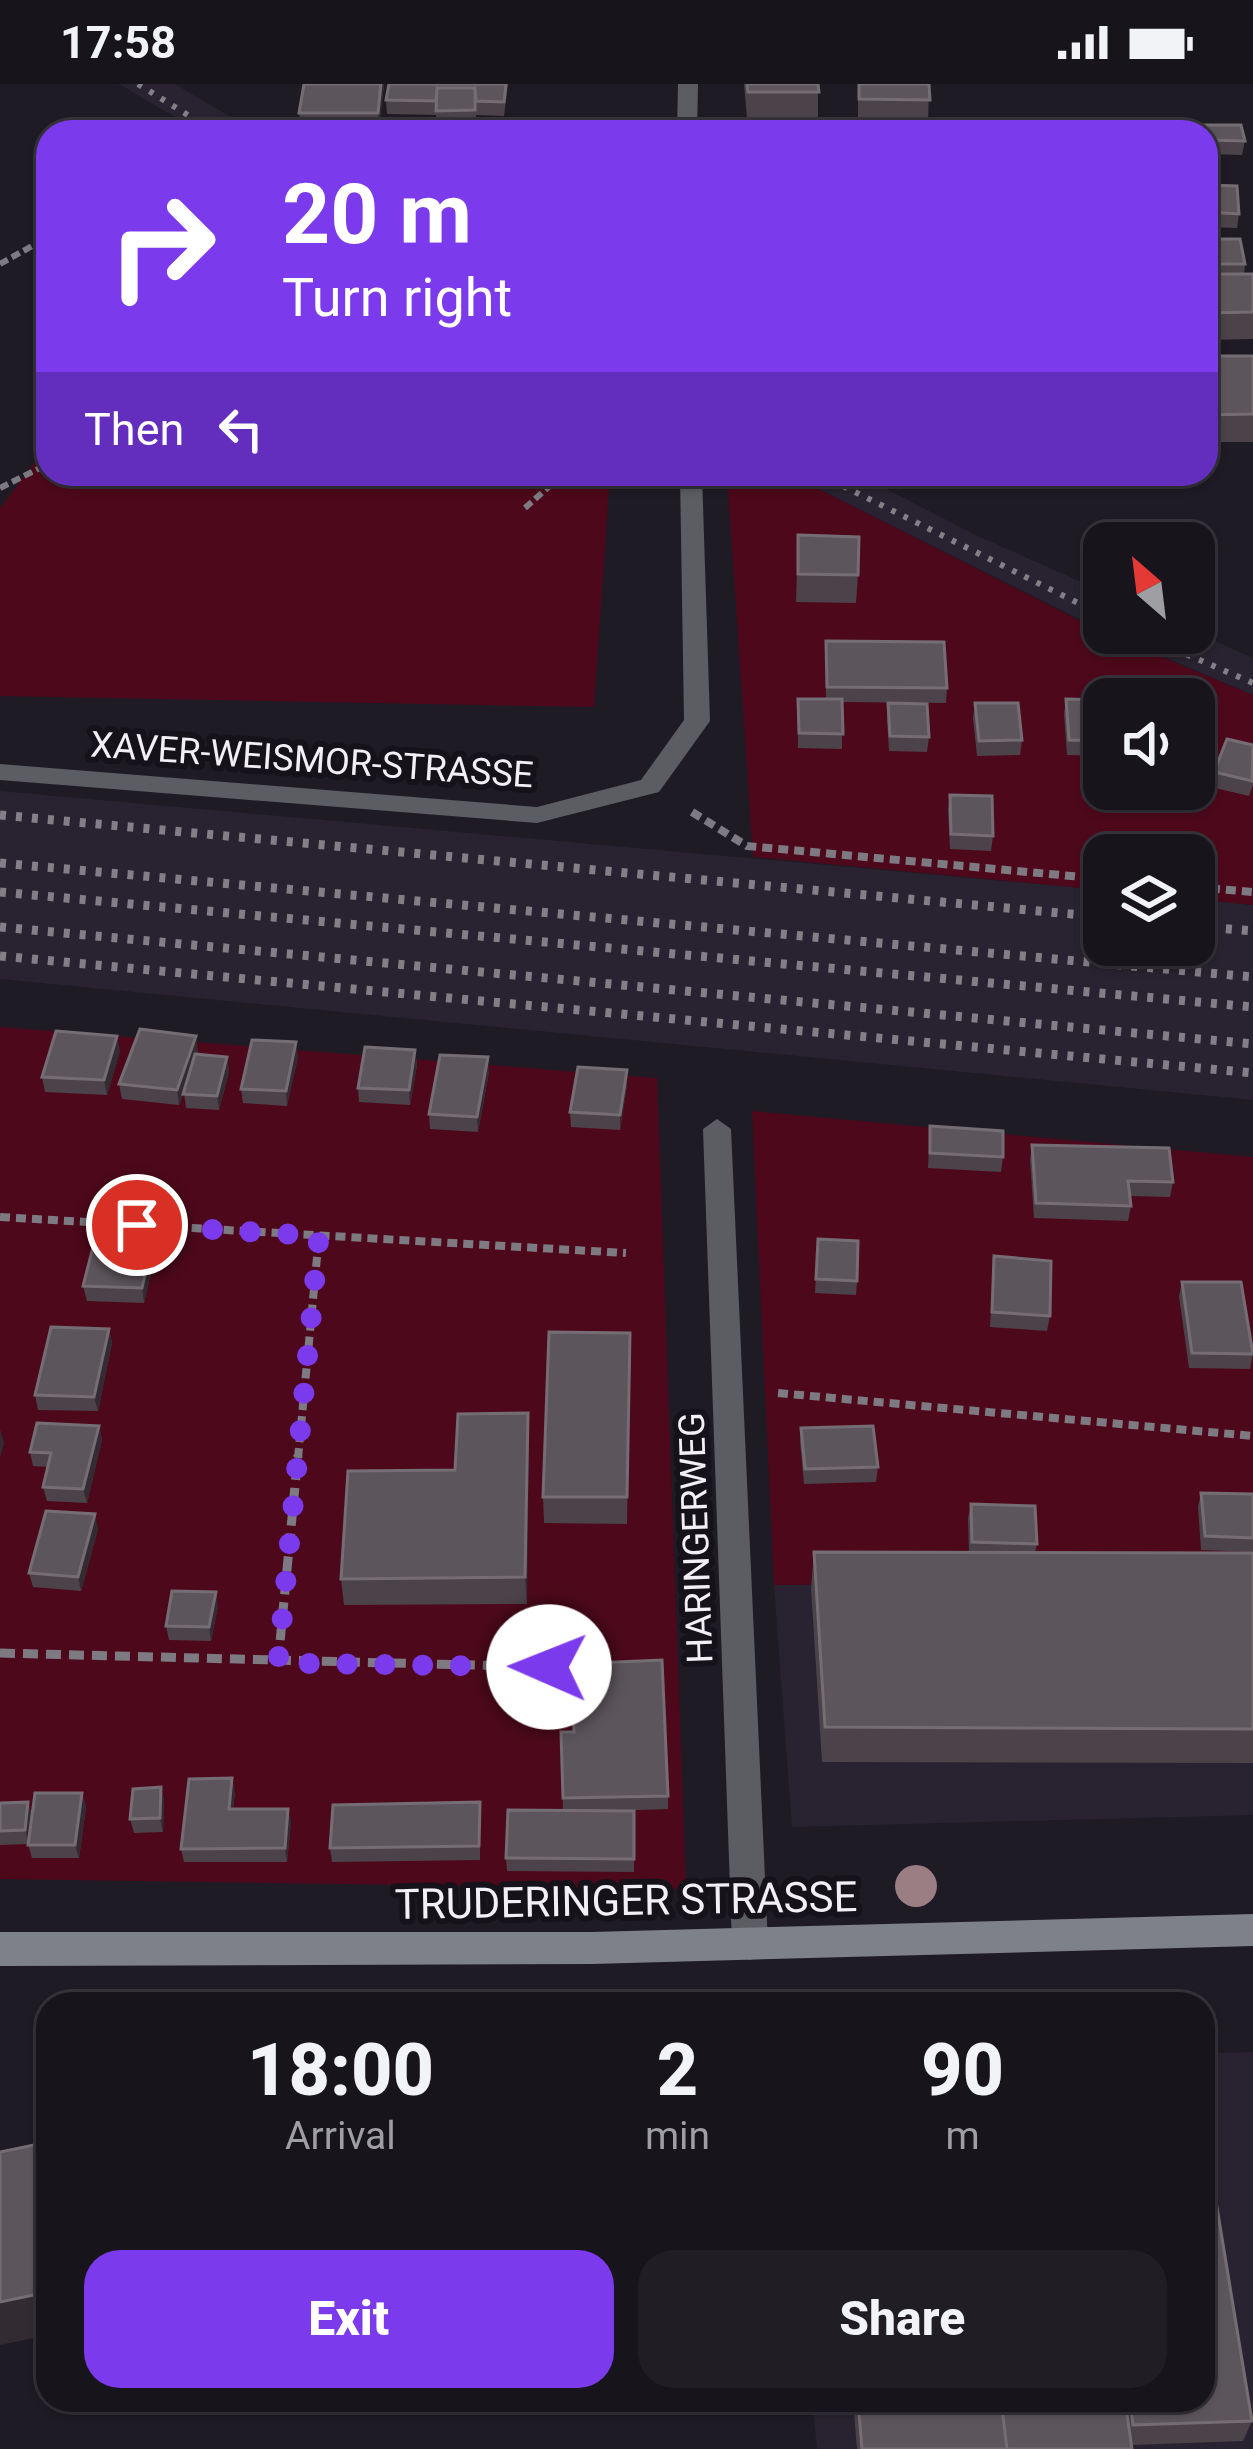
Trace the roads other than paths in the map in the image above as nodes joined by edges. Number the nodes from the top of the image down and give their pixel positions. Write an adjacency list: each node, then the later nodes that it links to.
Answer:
1 (688, 84): 2 (street)
2 (687, 120)
3 (691, 486): 4 (street, XAVER-WEISMOR-STRASSE)
4 (0, 772)
5 (717, 1129): 7 (street, HARINGERWEG)
6 (1253, 1930): 7 (street, TRUDERINGER STRASSE)
7 (750, 1944): 8 (street, TRUDERINGER STRASSE)
8 (0, 1949)

